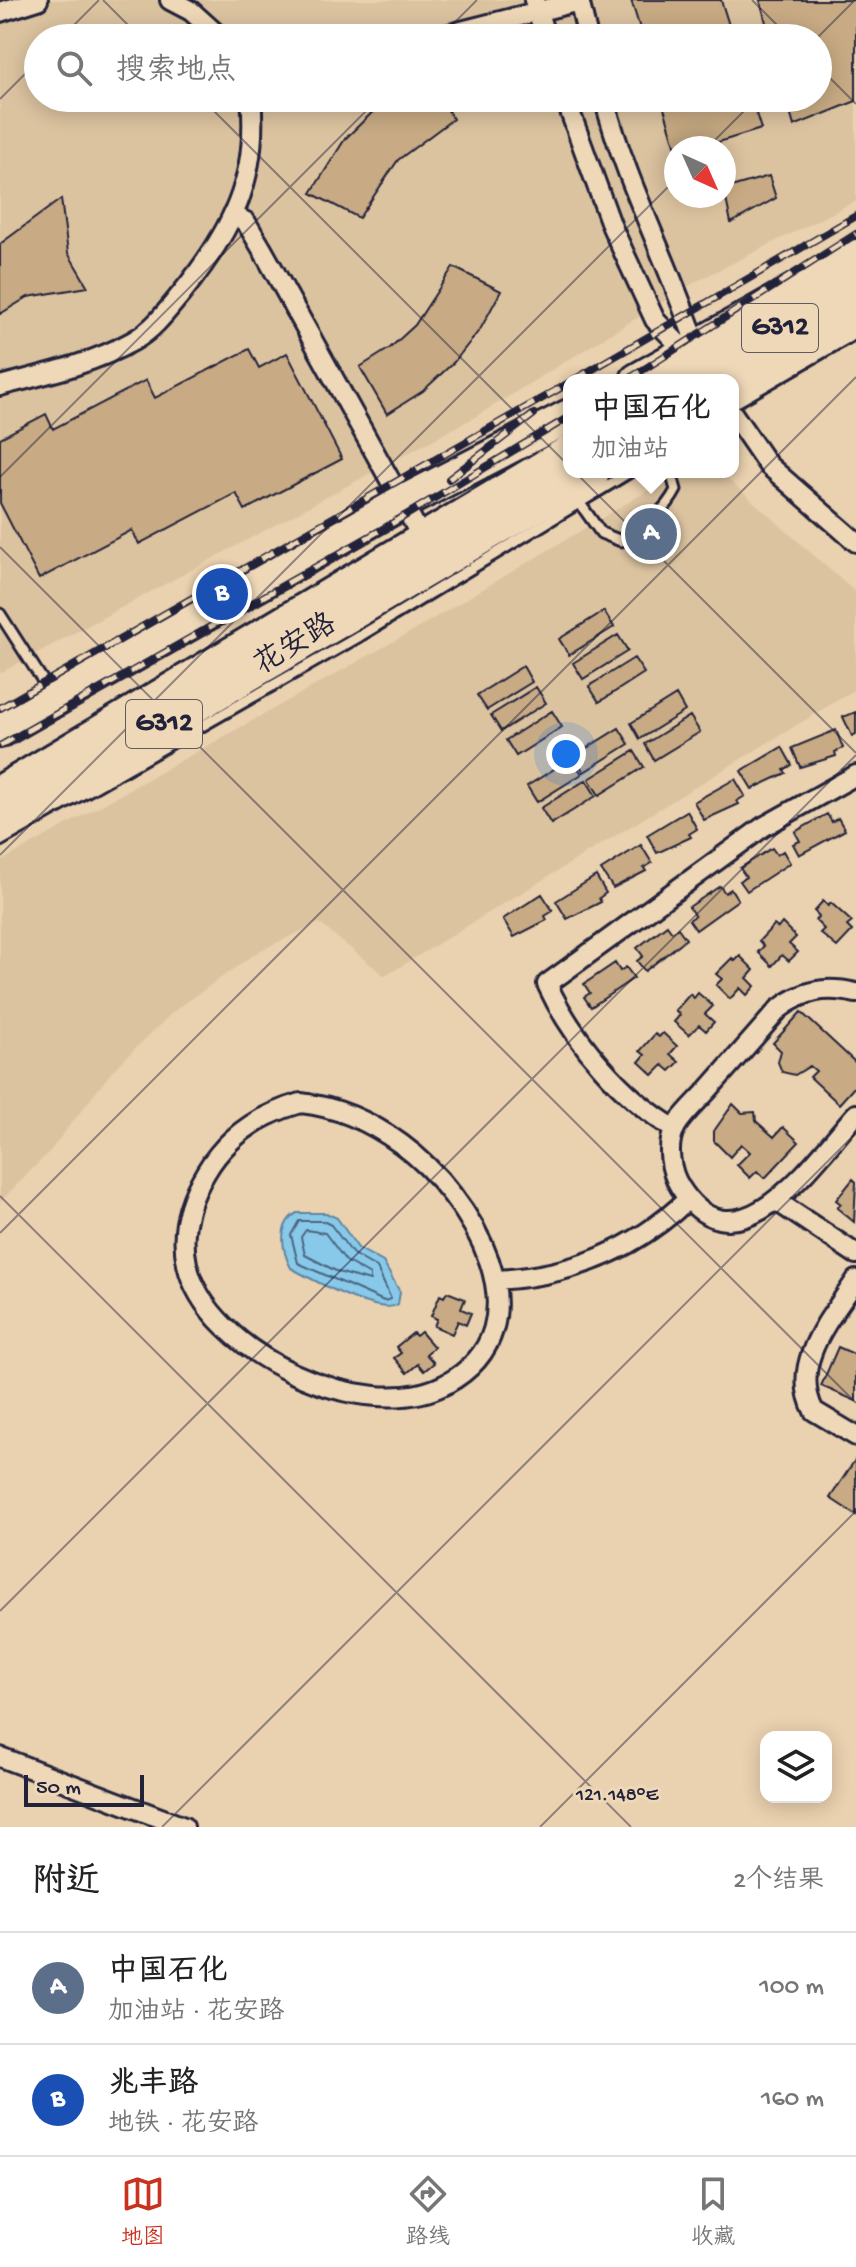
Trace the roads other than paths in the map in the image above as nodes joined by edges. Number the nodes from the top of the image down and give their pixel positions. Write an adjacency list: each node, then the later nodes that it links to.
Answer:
1 (38, 0): 5 (street)
2 (170, 0): 6 (street)
3 (579, 0): 4 (street); 8 (street)
4 (535, 6): 7 (street)
5 (0, 12)
6 (205, 24)
7 (478, 24)
8 (585, 24)
9 (253, 112): 12 (street)
10 (570, 112): 16 (street)
11 (609, 112): 16 (street)
12 (235, 216): 18 (street); 26 (street)
13 (856, 256): 16 (highway)
14 (856, 285): 16 (highway, G312)
15 (856, 320): 19 (highway, G312)
16 (697, 365): 17 (highway)
17 (661, 374)
18 (0, 386)
19 (739, 388)
20 (563, 419): 26 (highway)
21 (739, 423): 29 (street)
22 (563, 456): 34 (highway, 花安路 / G312)
23 (583, 478): 35 (highway, 花安路 / G312)
24 (620, 478): 27 (lane)
25 (673, 478): 27 (lane)
26 (403, 502): 28 (street); 31 (highway)
27 (579, 502): 36 (lane)
28 (421, 536)
29 (856, 542)
30 (0, 614): 31 (lane)
31 (55, 700): 32 (highway)
32 (2, 726)
33 (856, 775): 39 (street)
34 (0, 792)
35 (0, 821)
36 (0, 841)
37 (856, 993): 39 (street)
38 (856, 1114): 41 (street)
39 (675, 1129): 40 (street)
40 (688, 1199): 41 (street); 43 (street)
41 (778, 1202): 42 (street)
42 (856, 1254)
43 (496, 1280): 43 (street)
44 (856, 1280): 45 (street)
45 (856, 1436)
46 (0, 1757): 47 (street)
47 (184, 1827)

